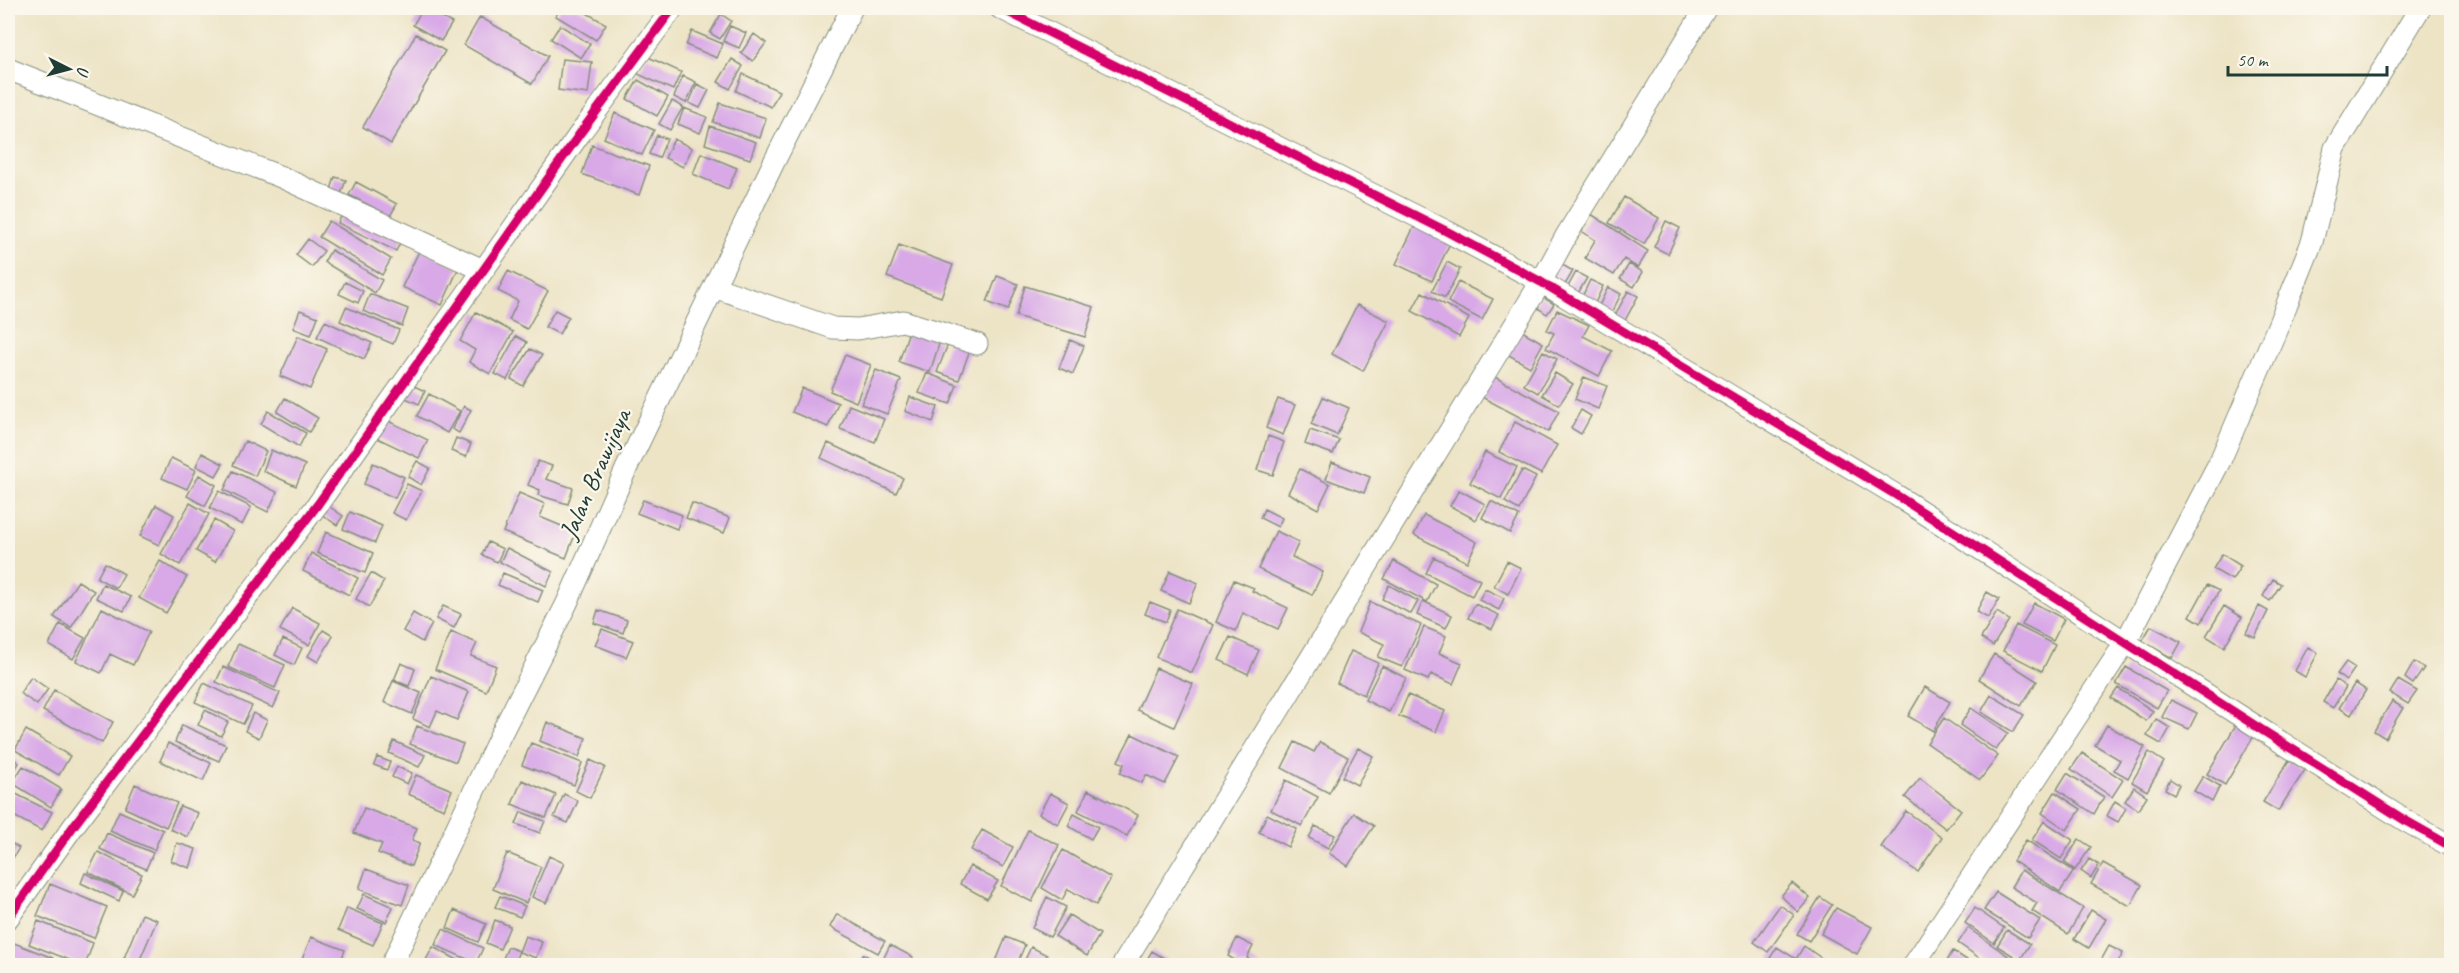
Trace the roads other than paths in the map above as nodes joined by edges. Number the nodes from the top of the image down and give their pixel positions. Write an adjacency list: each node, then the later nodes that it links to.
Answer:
1 (673, 8): 7 (street)
2 (852, 8): 9 (street, Jalan Brawijaya)
3 (1000, 8): 8 (street)
4 (1706, 8): 8 (street)
5 (2421, 8): 11 (street)
6 (8, 69): 7 (street)
7 (483, 270): 13 (street)
8 (1541, 282): 11 (street); 15 (street)
9 (714, 287): 10 (street); 14 (street, Jalan Brawijaya)
10 (977, 345)
11 (2125, 643): 12 (street); 16 (street)
12 (2451, 847)
13 (8, 918)
14 (391, 966)
15 (1122, 966)
16 (1913, 966)

